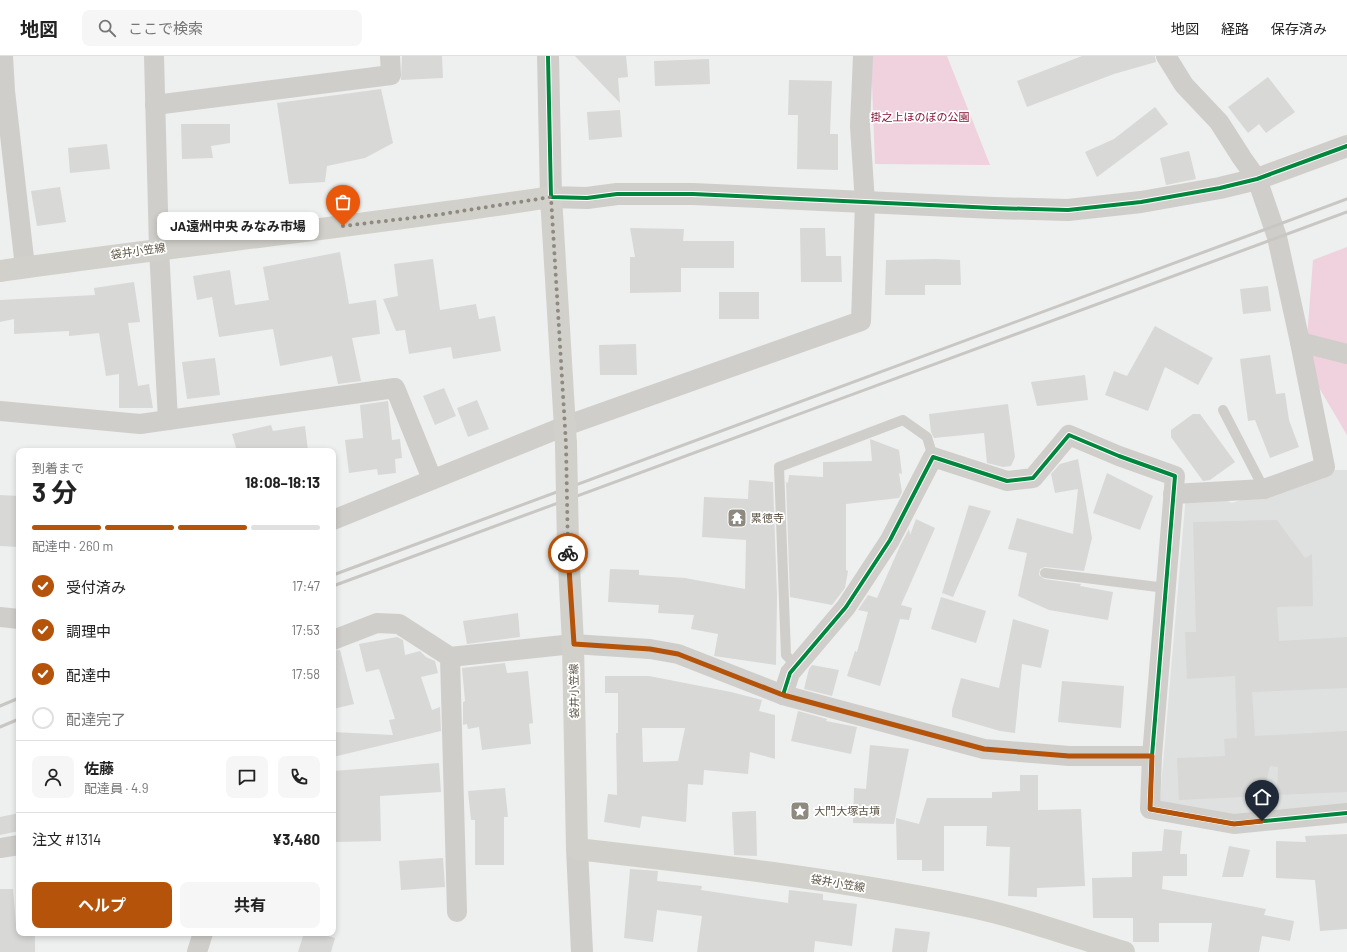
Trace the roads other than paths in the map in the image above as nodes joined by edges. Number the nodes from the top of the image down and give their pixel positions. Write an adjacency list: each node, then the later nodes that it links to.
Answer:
1 (3, 56): 13 (street)
2 (154, 56): 7 (street)
3 (390, 56): 7 (street)
4 (548, 56): 10 (street)
5 (863, 56): 11 (street)
6 (1166, 56): 9 (street)
7 (155, 105): 12 (street)
8 (1347, 146): 9 (street)
9 (1257, 179): 11 (street); 15 (street)
10 (551, 197): 11 (street); 12 (main road, 袋井小笠線); 20 (main road, 袋井小笠線)
11 (864, 203): 20 (street)
12 (159, 248): 13 (main road, 袋井小笠線); 19 (street)
13 (25, 267): 14 (main road, 袋井小笠線)
14 (0, 271)
15 (1300, 342): 16 (street); 23 (street)
16 (1347, 354)
17 (1223, 410): 23 (lane)
18 (0, 412): 19 (street)
19 (168, 420): 22 (street)
20 (565, 435): 22 (street); 31 (main road, 袋井小笠線, bridge)
21 (933, 457): 24 (street); 33 (street); 33 (lane)
22 (432, 480): 25 (street)
23 (1264, 489): 24 (street)
24 (1173, 494): 27 (street)
25 (336, 519)
26 (1045, 573): 27 (lane)
27 (1166, 588): 35 (street)
28 (0, 617): 29 (street)
29 (16, 619)
30 (336, 639): 32 (street)
31 (574, 644): 32 (street); 34 (street); 39 (main road, 袋井小笠線)
32 (450, 657): 40 (street)
33 (796, 666): 34 (street)
34 (783, 695): 35 (street)
35 (1152, 756): 36 (street)
36 (1347, 813)
37 (16, 845): 38 (street)
38 (0, 848)
39 (577, 848): 43 (street); 44 (main road, 袋井小笠線)
40 (457, 912)
41 (202, 936): 42 (street)
42 (197, 952)
43 (582, 952)
44 (1124, 952)

